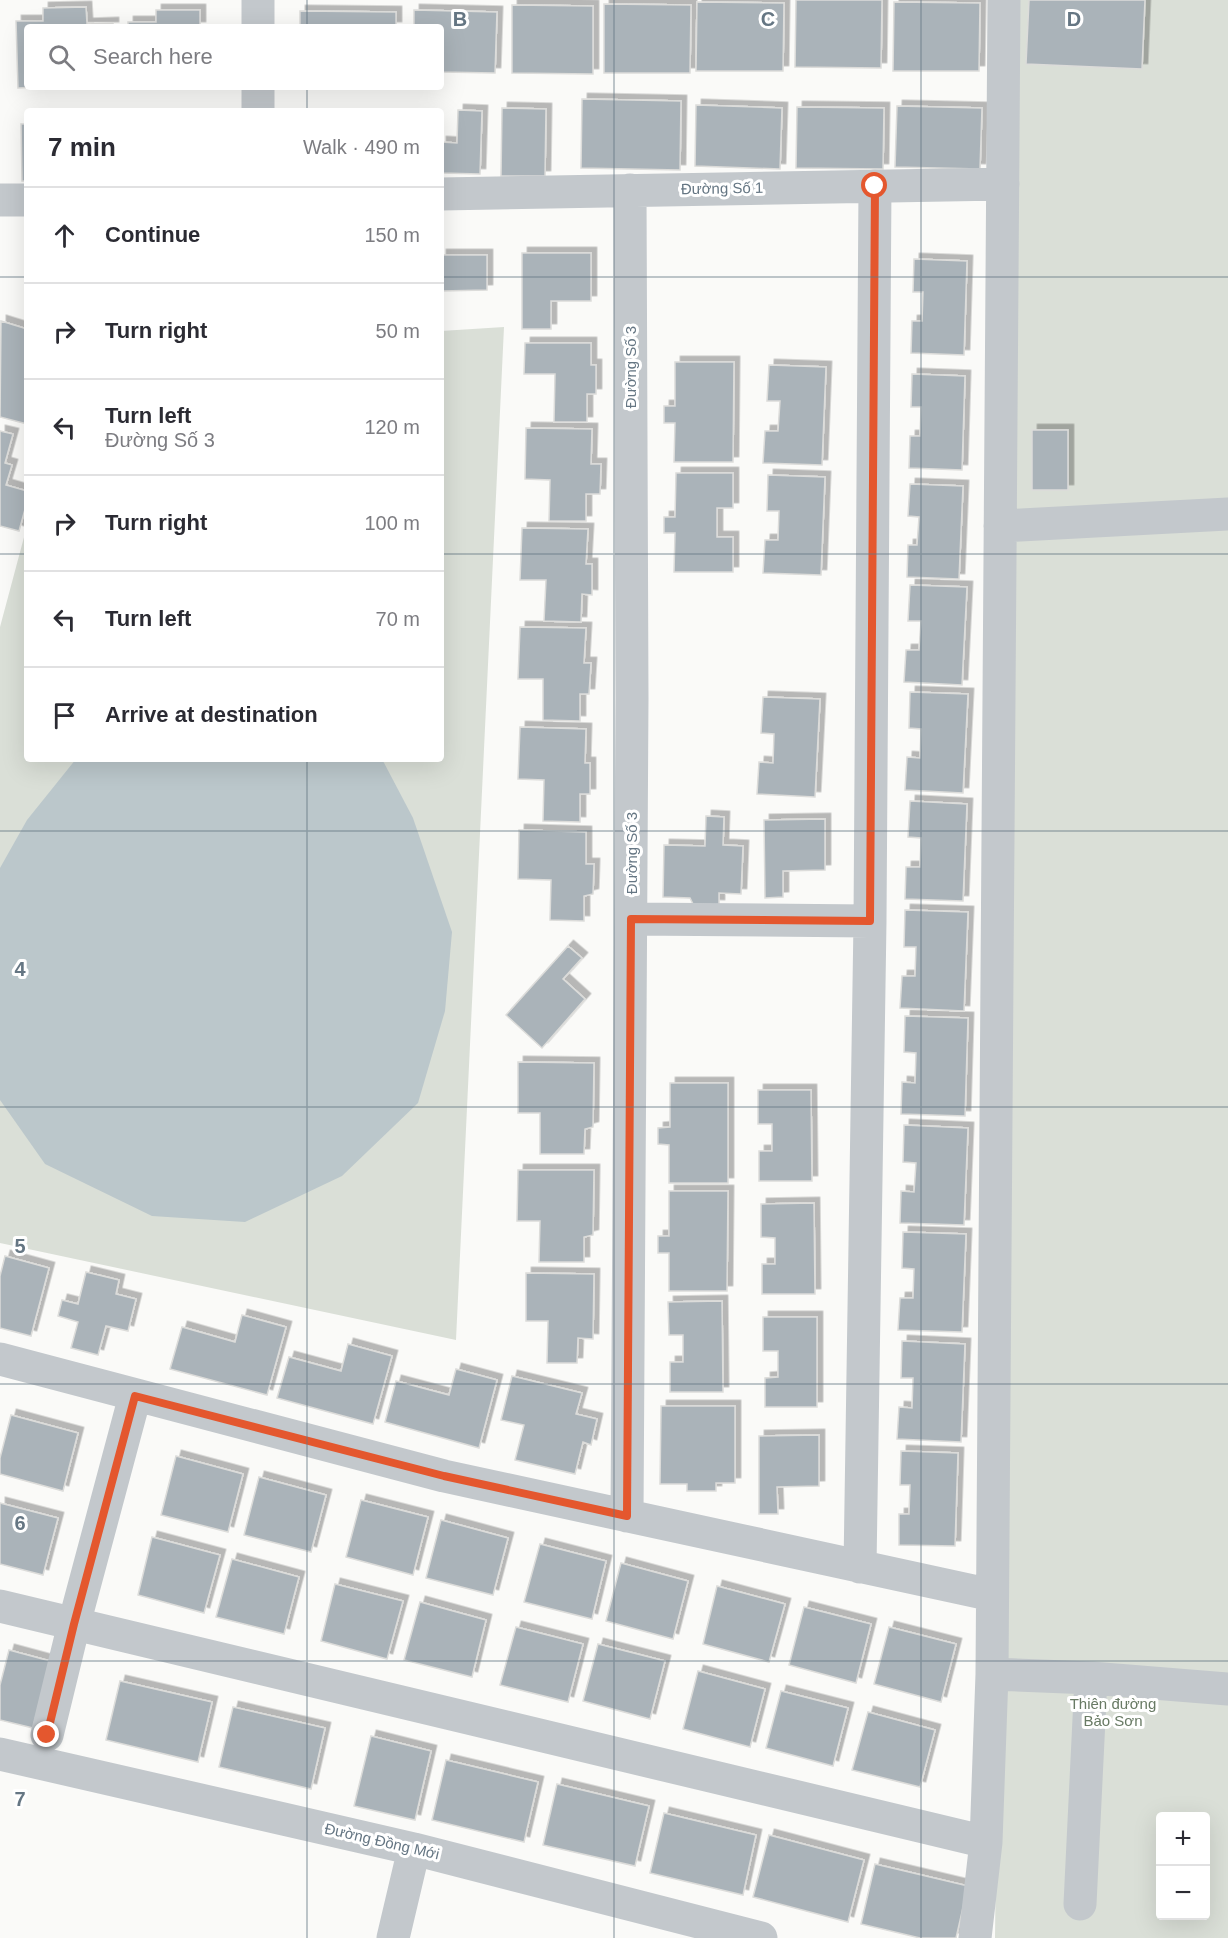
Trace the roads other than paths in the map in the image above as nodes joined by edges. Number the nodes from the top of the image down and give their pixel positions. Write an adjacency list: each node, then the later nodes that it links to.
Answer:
1 (258, 0): 3 (street)
2 (1004, 0): 6 (street)
3 (258, 24)
4 (258, 90): 5 (street)
5 (258, 108)
6 (1003, 184): 7 (street, Đường Số 1); 13 (street)
7 (875, 186): 8 (street, Đường Số 1); 15 (street)
8 (630, 190): 9 (street, Đường Số 1); 14 (street, Đường Số 3)
9 (444, 194)
10 (0, 200): 11 (street)
11 (24, 200)
12 (1228, 514): 13 (street)
13 (1000, 526): 20 (street)
14 (631, 919): 15 (street); 18 (street, Đường Số 3)
15 (870, 921): 19 (street)
16 (0, 1359): 17 (street)
17 (135, 1396): 18 (street); 22 (street)
18 (627, 1516): 19 (street)
19 (860, 1567): 20 (street)
20 (992, 1595): 23 (street)
21 (0, 1606): 22 (street)
22 (74, 1624): 26 (street); 28 (street)
23 (992, 1674): 24 (street); 28 (street)
24 (1091, 1678): 25 (street); 30 (street)
25 (1228, 1689)
26 (47, 1735)
27 (0, 1754): 29 (street, Đường Đồng Mới)
28 (986, 1842): 33 (street)
29 (414, 1849): 31 (street); 32 (street, Đường Đồng Mới)
30 (1080, 1904)
31 (393, 1938)
32 (761, 1938)
33 (975, 1938)

